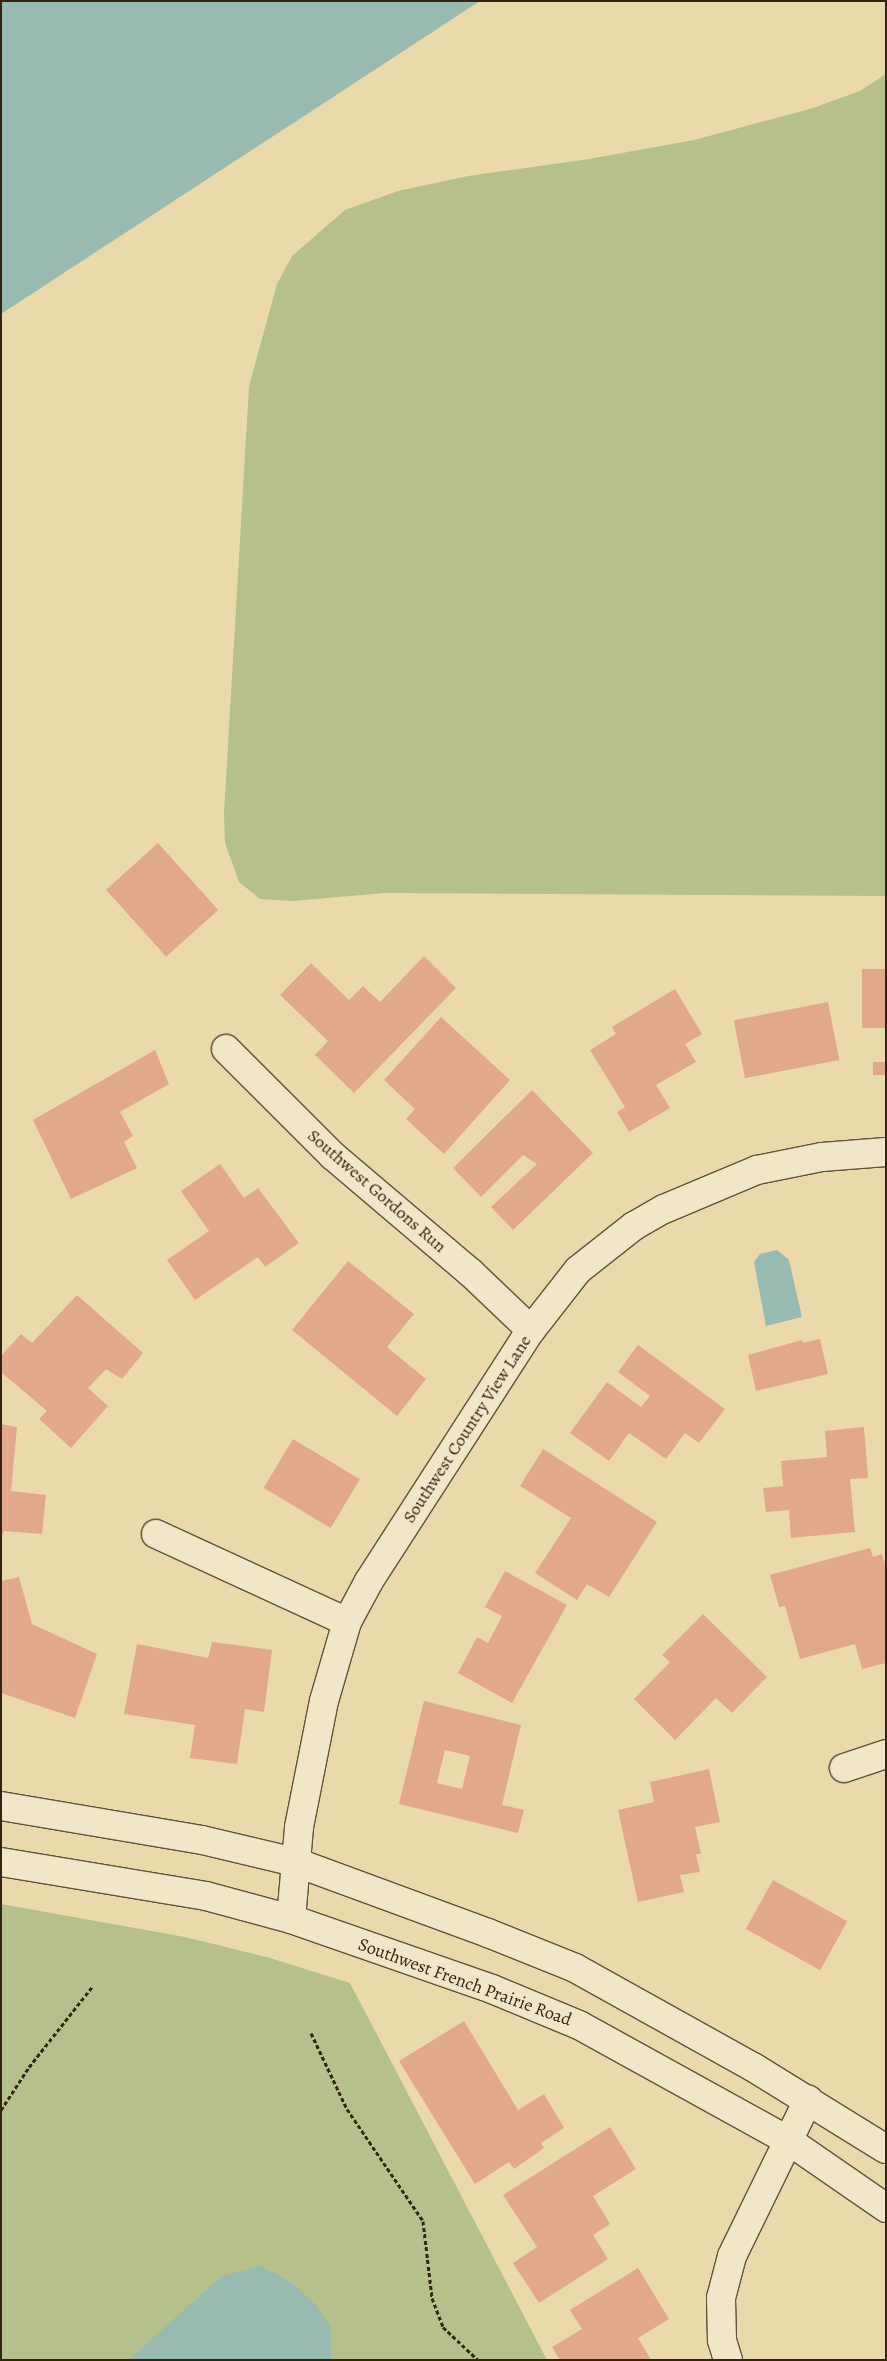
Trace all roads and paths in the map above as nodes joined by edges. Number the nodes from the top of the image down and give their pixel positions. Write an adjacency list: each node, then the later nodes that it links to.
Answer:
1 (226, 1048): 3 (street, Southwest Gordons Run)
2 (886, 1152): 3 (street, Southwest Country View Lane)
3 (531, 1330): 5 (street, Southwest Country View Lane)
4 (156, 1534): 5 (street)
5 (347, 1622): 10 (street, Southwest Country View Lane)
6 (886, 1754): 7 (street)
7 (844, 1768)
8 (1, 1806): 10 (street)
9 (1, 1862): 11 (street, Southwest French Prairie Road)
10 (295, 1862): 11 (street, Southwest Country View Lane); 14 (street)
11 (291, 1919): 16 (street, Southwest French Prairie Road)
12 (92, 1987): 15 (path)
13 (311, 2033): 19 (path)
14 (808, 2100): 16 (street); 17 (street)
15 (1, 2110)
16 (789, 2140): 18 (street, Southwest French Prairie Road); 20 (street)
17 (886, 2149)
18 (886, 2208)
19 (478, 2360)
20 (728, 2360)

